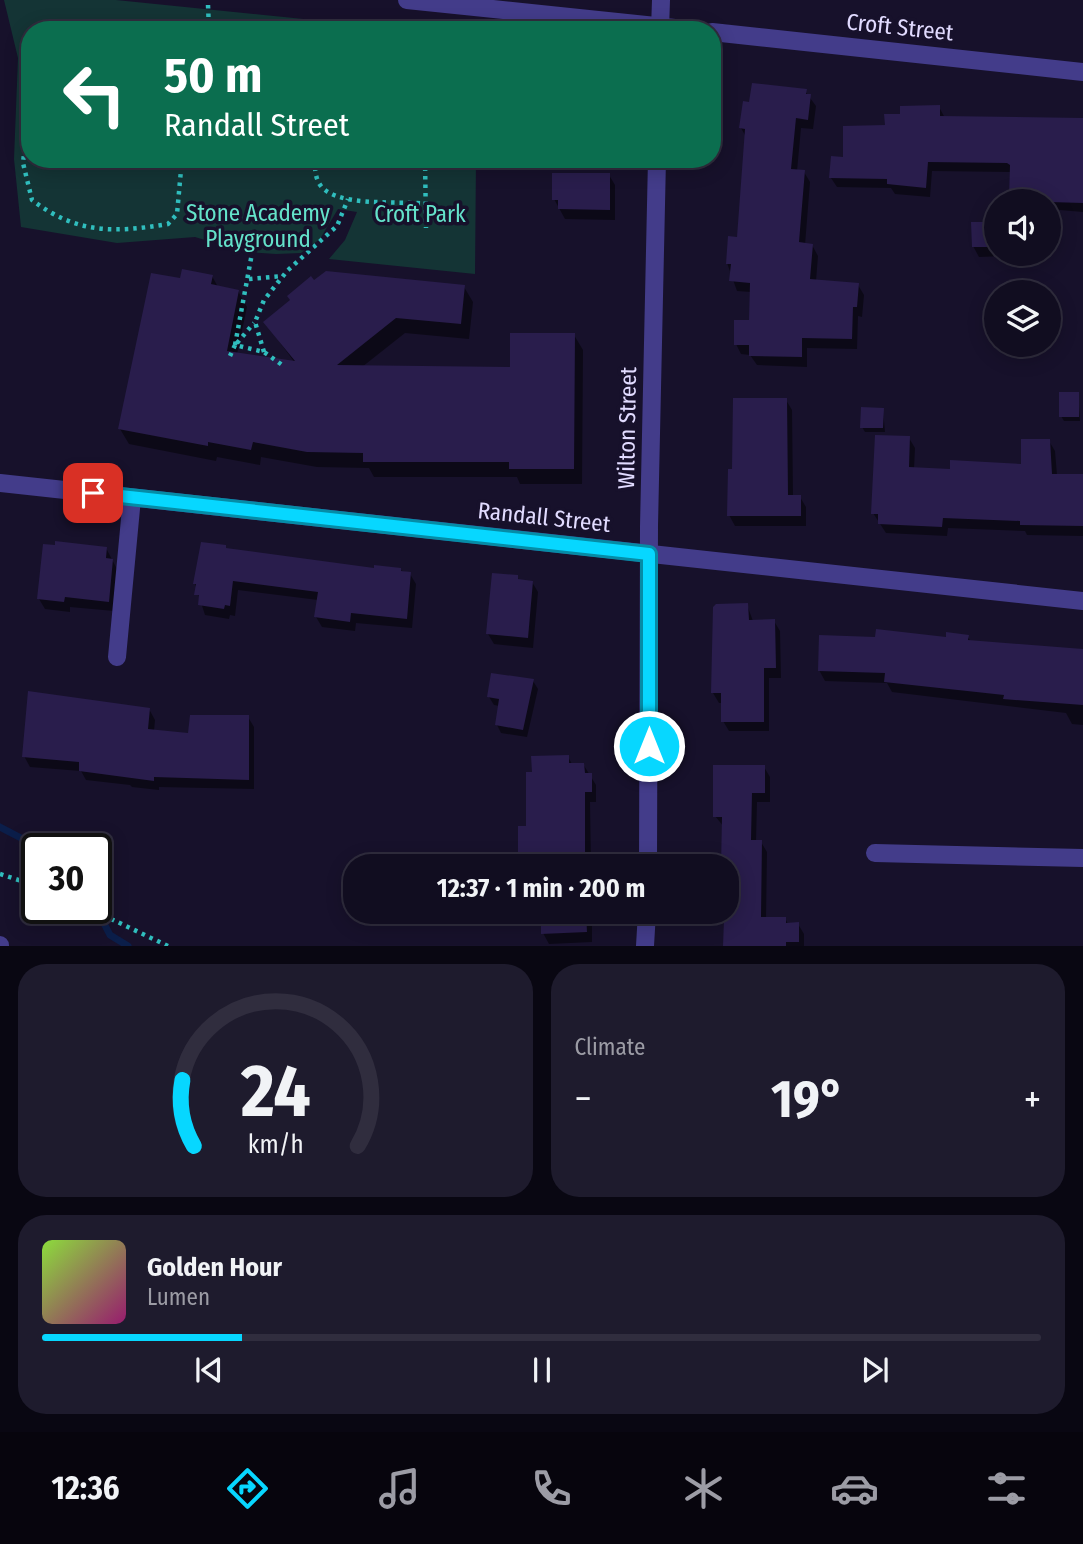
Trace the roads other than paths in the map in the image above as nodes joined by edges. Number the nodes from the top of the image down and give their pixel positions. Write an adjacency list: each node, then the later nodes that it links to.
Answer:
1 (407, 0): 3 (street)
2 (661, 0): 4 (street)
3 (597, 21)
4 (660, 21)
5 (721, 33): 6 (street, Croft Street)
6 (1083, 72)
7 (657, 168): 10 (street, Wilton Street)
8 (0, 483): 9 (street, Randall Street)
9 (132, 498): 10 (street, Randall Street); 12 (street)
10 (649, 554): 11 (street, Randall Street); 14 (street, Wilton Street)
11 (1083, 601)
12 (117, 657)
13 (875, 853): 15 (street)
14 (648, 854)
15 (1083, 858)
16 (646, 924): 17 (street)
17 (645, 946)

